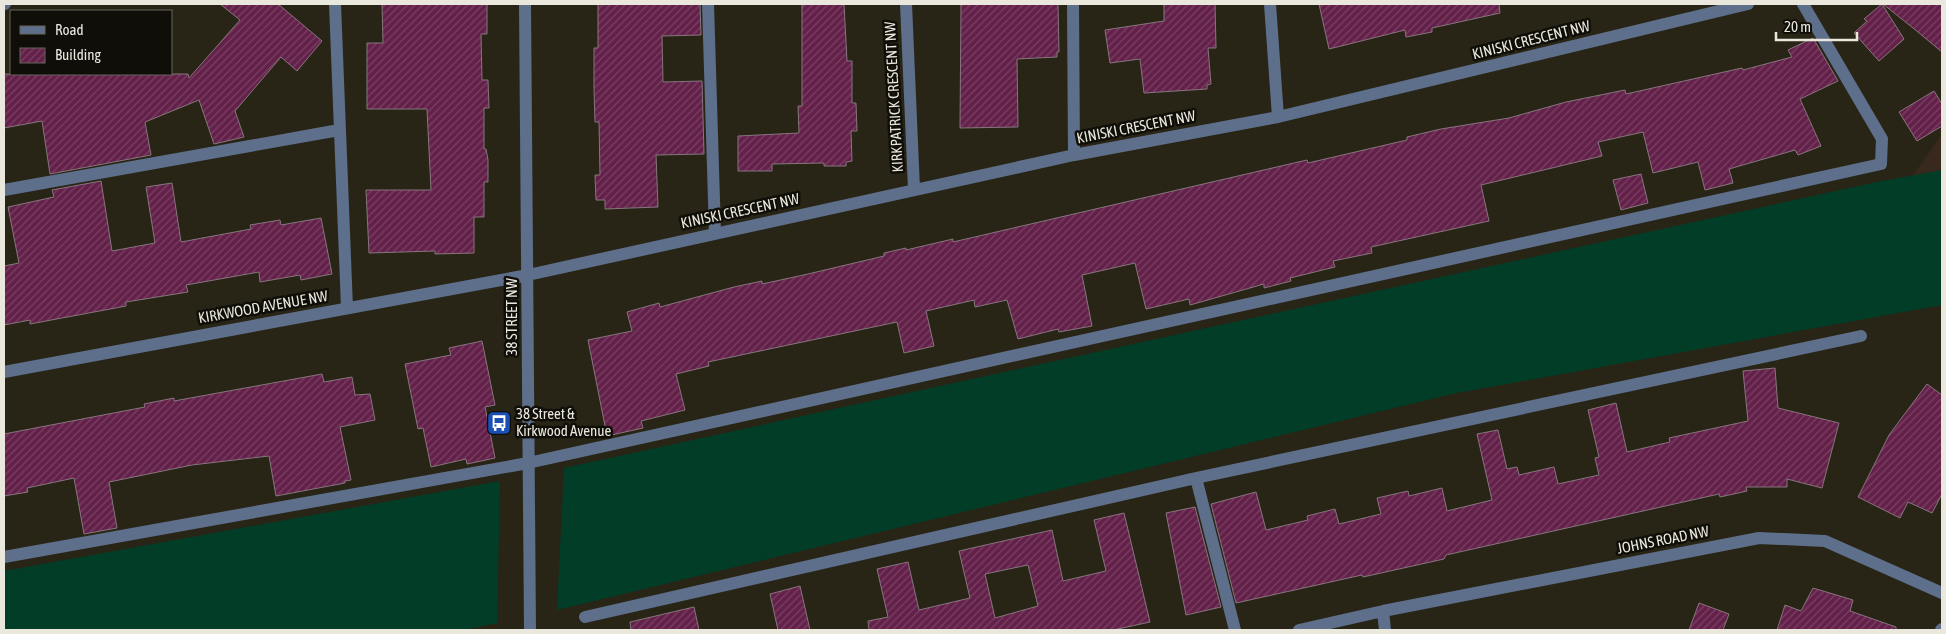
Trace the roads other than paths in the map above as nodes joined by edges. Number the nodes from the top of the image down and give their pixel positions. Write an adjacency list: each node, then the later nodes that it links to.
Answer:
1 (335, 4): 10 (street)
2 (525, 4): 15 (street, 38 STREET NW)
3 (708, 4): 14 (street)
4 (906, 4): 13 (street, KIRKPATRICK CRESCENT NW)
5 (1073, 4): 11 (street)
6 (1270, 4): 9 (street)
7 (1748, 4): 9 (street, KINISKI CRESCENT NW)
8 (1802, 4): 19 (street)
9 (1278, 117): 11 (street, KINISKI CRESCENT NW)
10 (339, 130): 12 (street); 16 (street)
11 (1074, 155): 13 (street, KINISKI CRESCENT NW)
12 (4, 190)
13 (914, 190): 14 (street, KINISKI CRESCENT NW)
14 (715, 234): 15 (street, KINISKI CRESCENT NW)
15 (528, 275): 16 (street, KIRKWOOD AVENUE NW); 19 (street, 38 STREET NW)
16 (347, 308): 18 (street, KIRKWOOD AVENUE NW)
17 (1861, 336): 20 (street)
18 (4, 372)
19 (528, 463): 21 (street); 25 (street, 38 STREET NW)
20 (1196, 478): 24 (street); 26 (street)
21 (4, 557)
22 (1942, 593): 23 (street, JOHNS ROAD NW)
23 (1383, 611): 27 (street, JOHNS ROAD NW); 28 (street)
24 (585, 617)
25 (530, 630)
26 (1235, 630)
27 (1299, 630)
28 (1385, 630)

